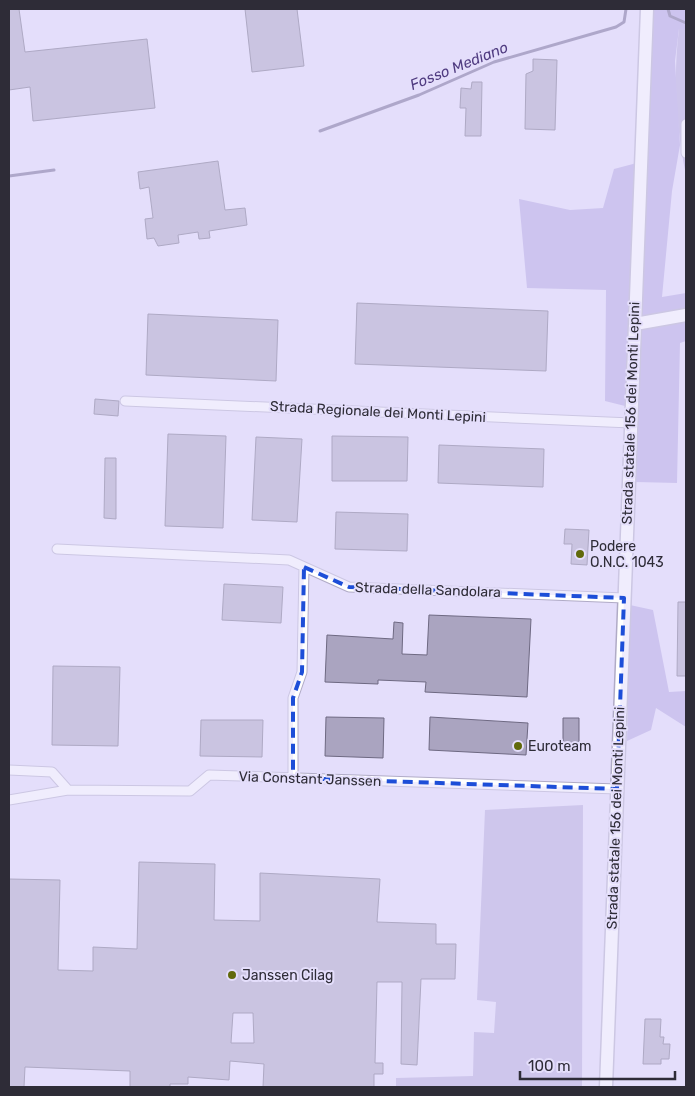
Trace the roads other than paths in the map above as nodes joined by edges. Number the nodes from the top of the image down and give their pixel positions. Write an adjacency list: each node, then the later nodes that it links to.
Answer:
1 (647, 9): 5 (main road, Strada statale 156 dei Monti Lepini)
2 (686, 124): 3 (street)
3 (686, 153)
4 (686, 314): 5 (main road)
5 (635, 324): 7 (main road, Strada statale 156 dei Monti Lepini)
6 (125, 401): 7 (street, Strada Regionale dei Monti Lepini)
7 (631, 423): 10 (main road, Strada statale 156 dei Monti Lepini)
8 (57, 549): 9 (street, Strada della Sandolara)
9 (304, 567): 10 (street, Strada della Sandolara); 12 (street)
10 (624, 598): 13 (main road, Strada statale 156 dei Monti Lepini)
11 (9, 770): 14 (street)
12 (293, 778): 13 (street, Via Constant Janssen); 14 (street, Via Constant Janssen)
13 (617, 789): 16 (main road, Strada statale 156 dei Monti Lepini)
14 (68, 790): 15 (street, Via Constant Janssen)
15 (9, 800)
16 (606, 1087)

